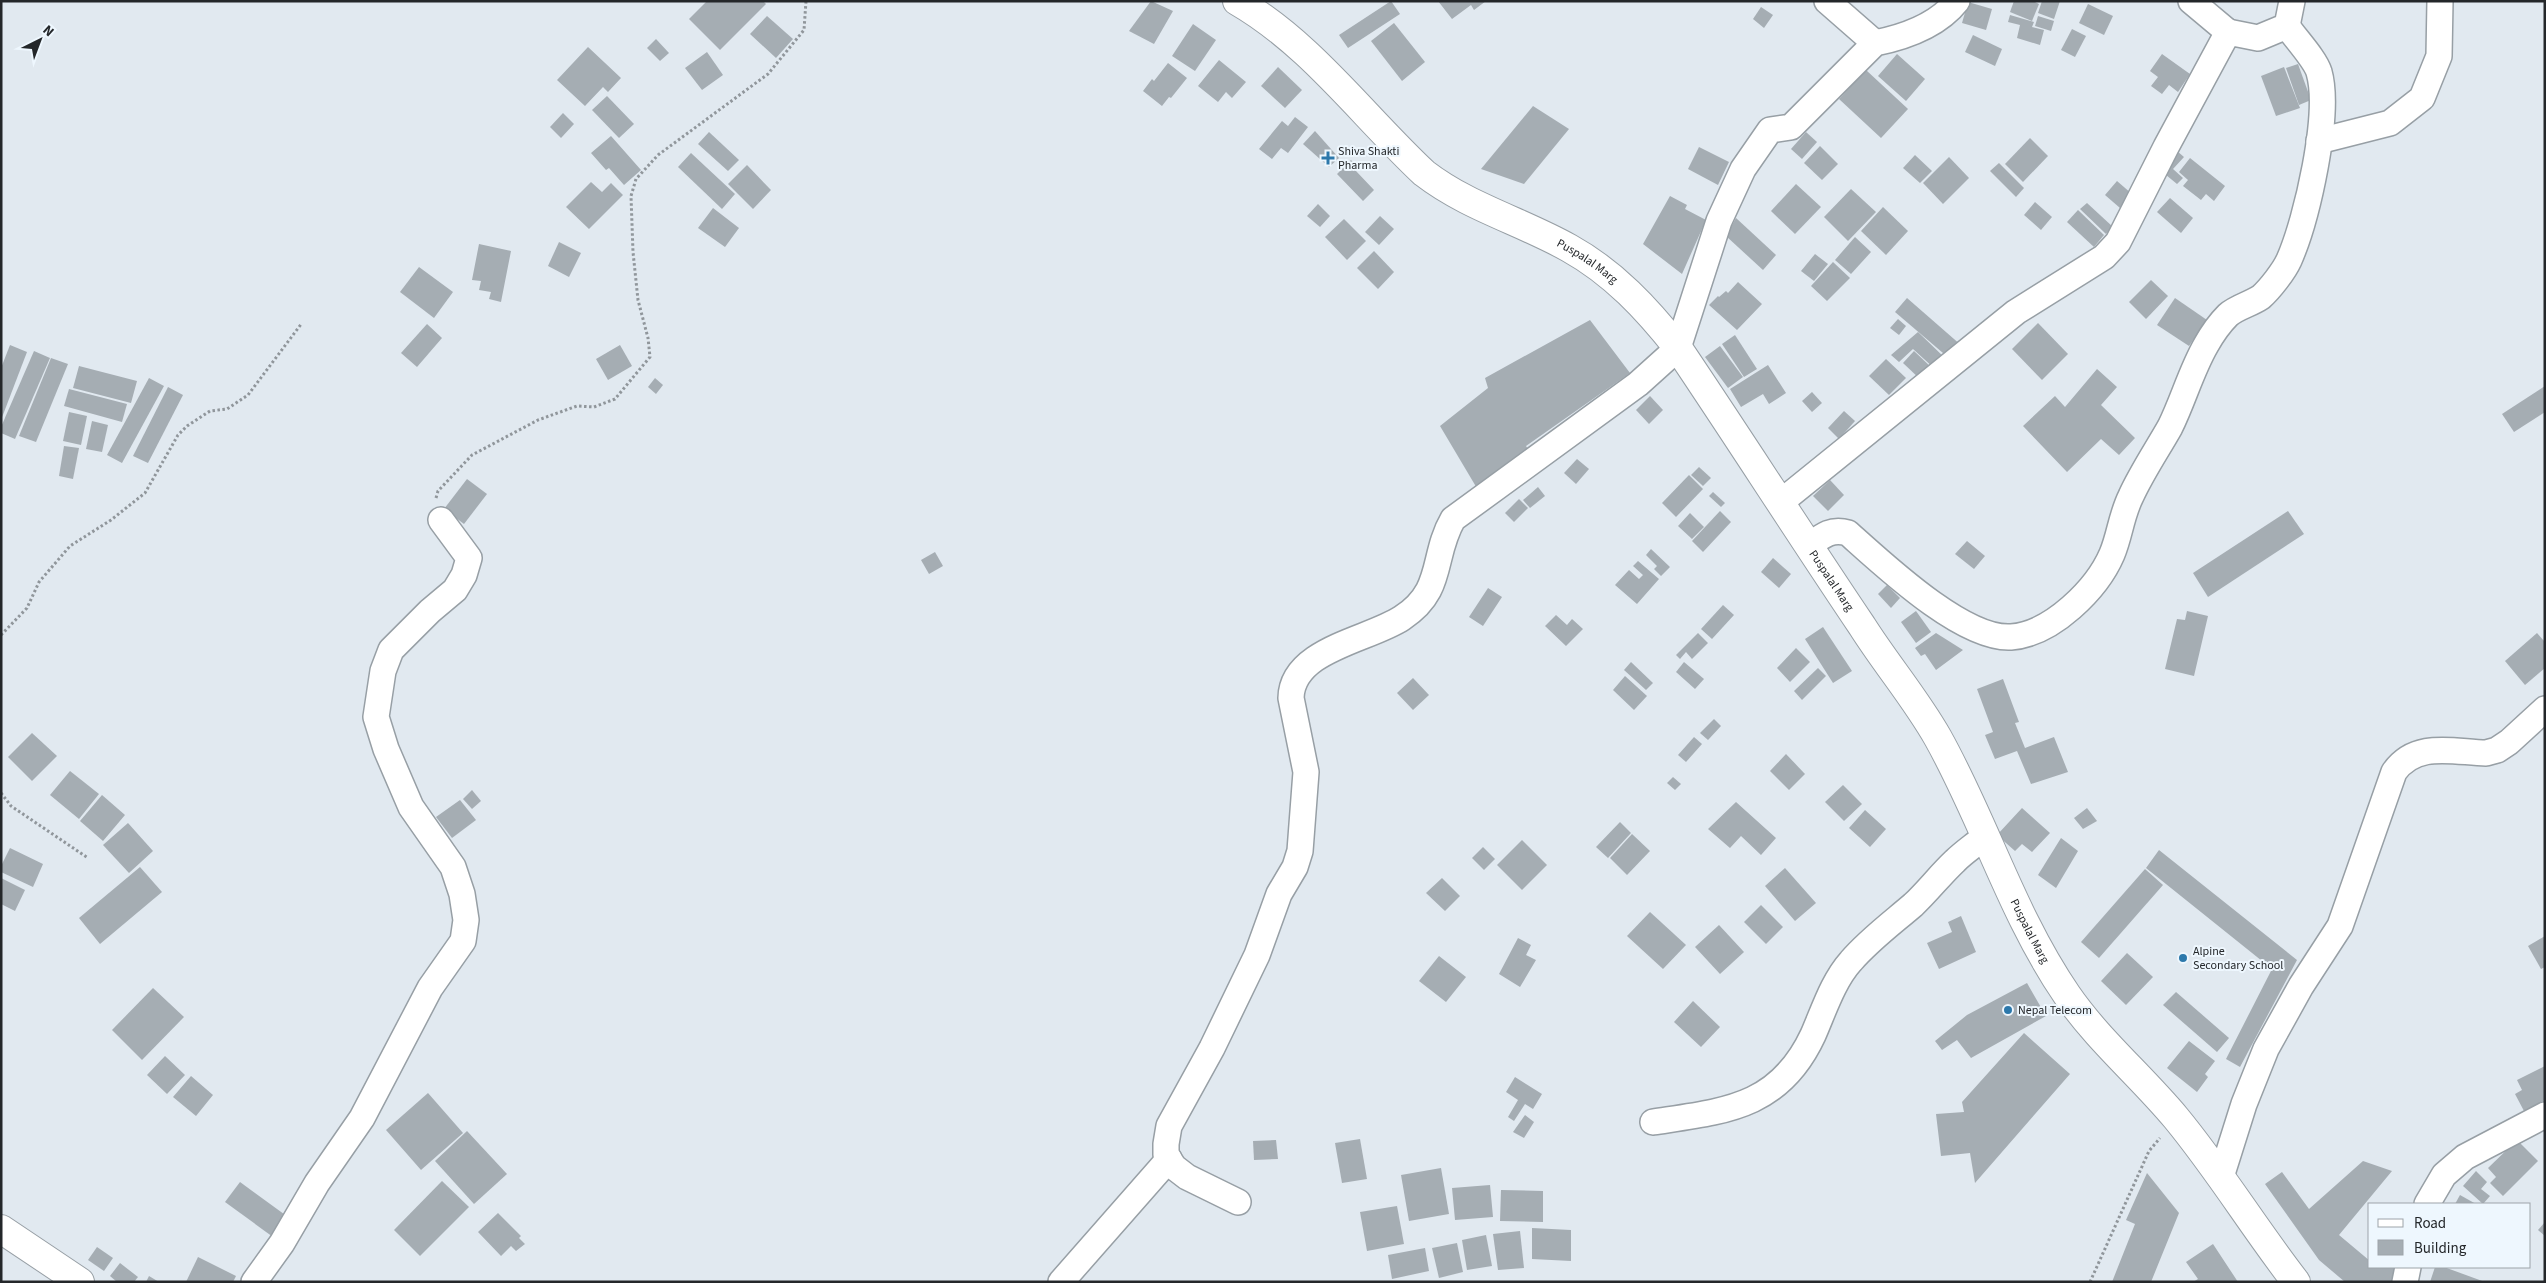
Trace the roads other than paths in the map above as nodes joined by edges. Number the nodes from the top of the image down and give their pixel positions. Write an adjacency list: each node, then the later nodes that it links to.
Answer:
1 (1238, 1): 11 (main road, Puspalal Marg)
2 (1827, 1): 9 (street)
3 (1957, 1): 9 (street)
4 (2191, 1): 8 (street)
5 (2292, 1): 7 (street)
6 (2440, 1): 10 (street)
7 (2286, 26): 8 (street); 10 (street)
8 (2228, 32): 12 (street)
9 (1875, 43): 11 (street)
10 (2319, 141): 14 (street)
11 (1678, 348): 12 (main road, Puspalal Marg); 19 (street)
12 (1781, 502): 14 (main road, Puspalal Marg)
13 (438, 510): 26 (street)
14 (1809, 546): 16 (main road, Puspalal Marg)
15 (2545, 709): 20 (street)
16 (1984, 837): 18 (street); 20 (main road, Puspalal Marg)
17 (2545, 1115): 22 (street)
18 (1653, 1122)
19 (1169, 1159): 21 (street); 27 (street)
20 (2221, 1176): 28 (main road, Puspalal Marg)
21 (1238, 1202)
22 (2428, 1203)
23 (1, 1229): 25 (main road)
24 (2408, 1268): 29 (street)
25 (80, 1282)
26 (254, 1282)
27 (1061, 1282)
28 (2296, 1282)
29 (2405, 1282)

